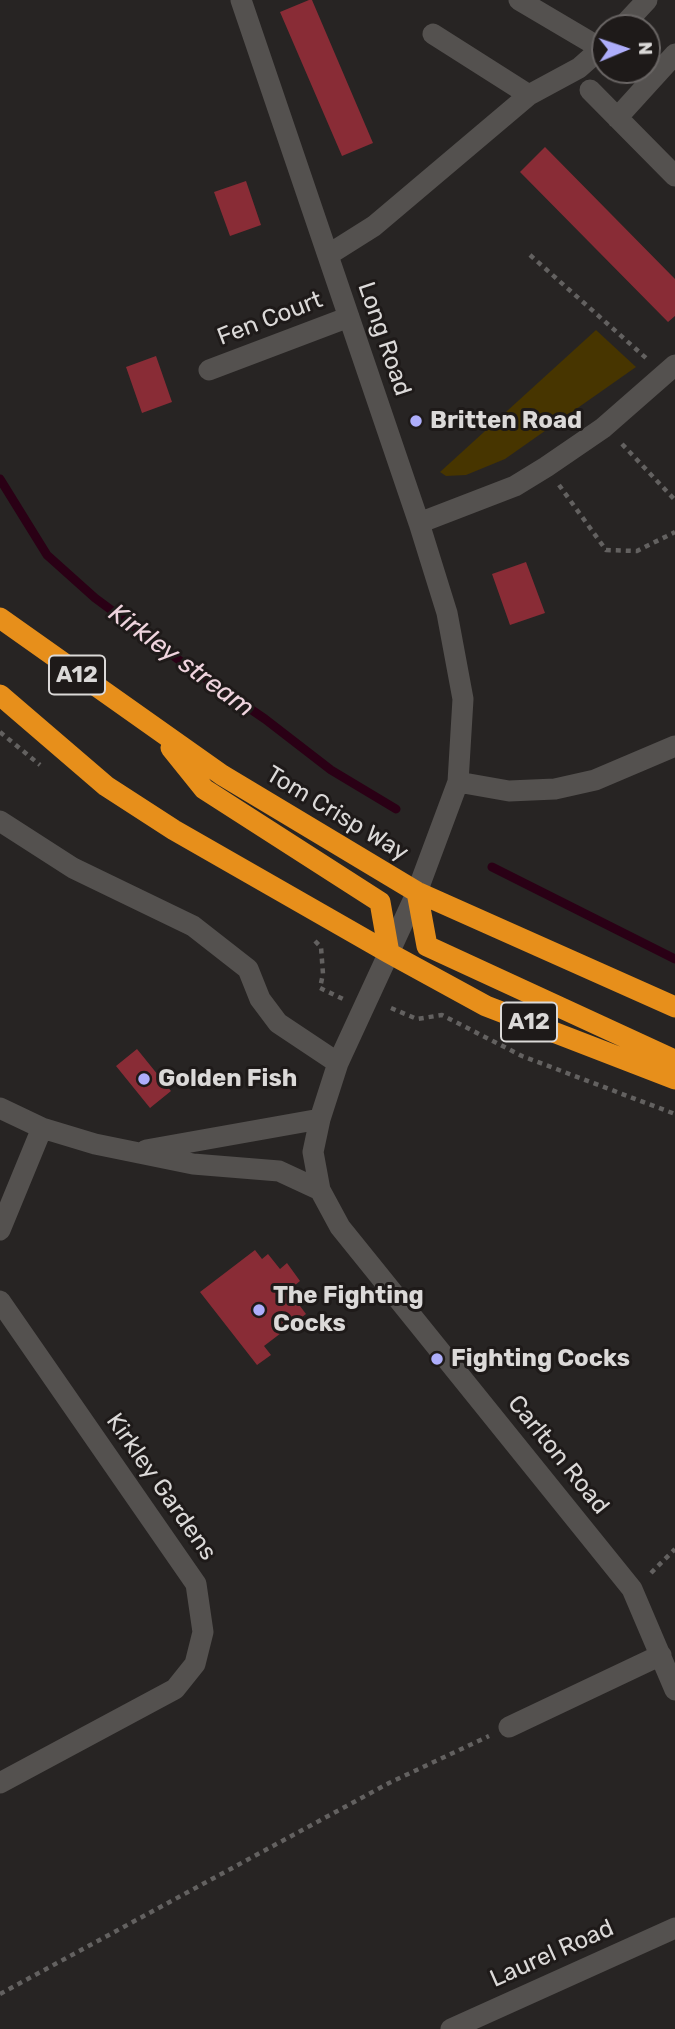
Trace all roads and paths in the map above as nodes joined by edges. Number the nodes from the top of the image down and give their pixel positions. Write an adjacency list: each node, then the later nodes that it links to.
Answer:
1 (241, 0): 13 (street, Long Road)
2 (519, 0): 6 (street)
3 (647, 0): 4 (street)
4 (634, 14)
5 (433, 34): 10 (street)
6 (591, 40)
7 (675, 54): 11 (street)
8 (591, 58): 10 (street)
9 (590, 90): 11 (street)
10 (529, 95): 13 (street)
11 (617, 118): 12 (street)
12 (675, 176)
13 (328, 255): 15 (street, Long Road)
14 (530, 255): 17 (path)
15 (349, 317): 16 (street, Fen Court); 21 (street, Long Road)
16 (209, 370)
17 (669, 370): 19 (street)
18 (621, 443): 20 (path)
19 (546, 467): 21 (street); 22 (path)
20 (675, 500)
21 (419, 523): 27 (street, Long Road)
22 (675, 532)
23 (0, 618): 25 (highway, Tom Crisp Way / A12)
24 (0, 695): 30 (highway, A12)
25 (156, 729): 29 (highway, Tom Crisp Way / A12); 30 (highway)
26 (675, 746): 27 (street)
27 (458, 782): 29 (street, Long Road)
28 (0, 821): 34 (street)
29 (417, 892): 30 (street, Long Road); 31 (highway, Tom Crisp Way / A12); 33 (highway)
30 (389, 953): 34 (street, Carlton Road); 35 (highway, A12)
31 (675, 1007)
32 (417, 1018): 37 (path)
33 (675, 1062)
34 (338, 1063): 38 (street, Carlton Road)
35 (675, 1079)
36 (0, 1108): 39 (street)
37 (675, 1114)
38 (320, 1119): 40 (street); 41 (street, Carlton Road)
39 (42, 1128): 40 (street); 42 (street)
40 (130, 1152): 41 (street)
41 (320, 1190): 45 (street, Carlton Road)
42 (0, 1230)
43 (0, 1301): 49 (street, Kirkley Gardens)
44 (675, 1549): 45 (path)
45 (632, 1590): 46 (street, Carlton Road)
46 (661, 1655): 47 (street, Carlton Road); 48 (street)
47 (675, 1690)
48 (509, 1727): 51 (path)
49 (0, 1783)
50 (675, 1928): 52 (street, Laurel Road)
51 (0, 1994)
52 (451, 2029)

